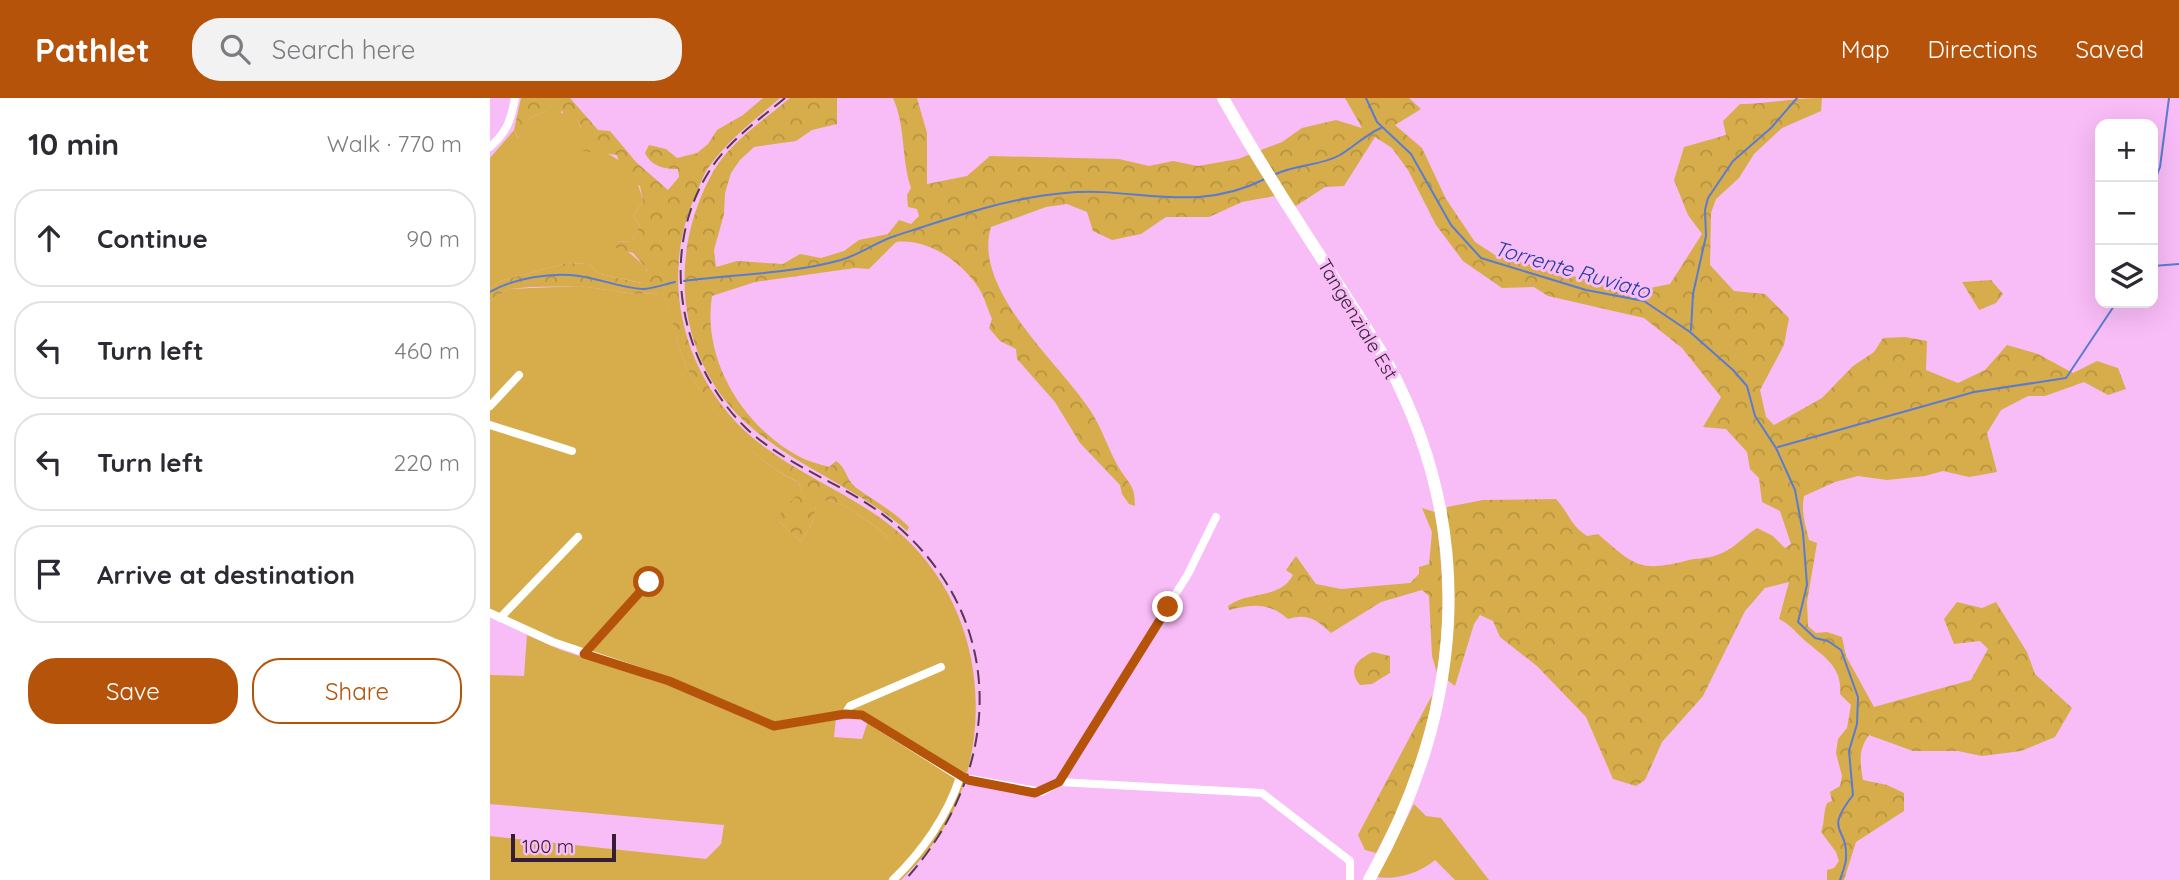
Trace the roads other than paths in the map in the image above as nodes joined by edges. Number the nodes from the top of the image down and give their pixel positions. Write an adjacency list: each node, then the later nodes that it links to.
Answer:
1 (514, 98): 3 (street)
2 (1223, 98): 20 (main road, Tangenziale Est)
3 (490, 147)
4 (519, 375): 5 (street)
5 (490, 406)
6 (490, 425): 7 (street)
7 (572, 451)
8 (1216, 517): 17 (street)
9 (578, 537): 12 (street)
10 (649, 582): 13 (street)
11 (490, 613): 12 (street)
12 (500, 618): 13 (street)
13 (584, 654): 15 (street)
14 (941, 667): 15 (street)
15 (845, 714): 16 (street)
16 (960, 777): 17 (street); 18 (street)
17 (1059, 782): 19 (street)
18 (893, 880)
19 (1350, 880)
20 (1369, 880)

